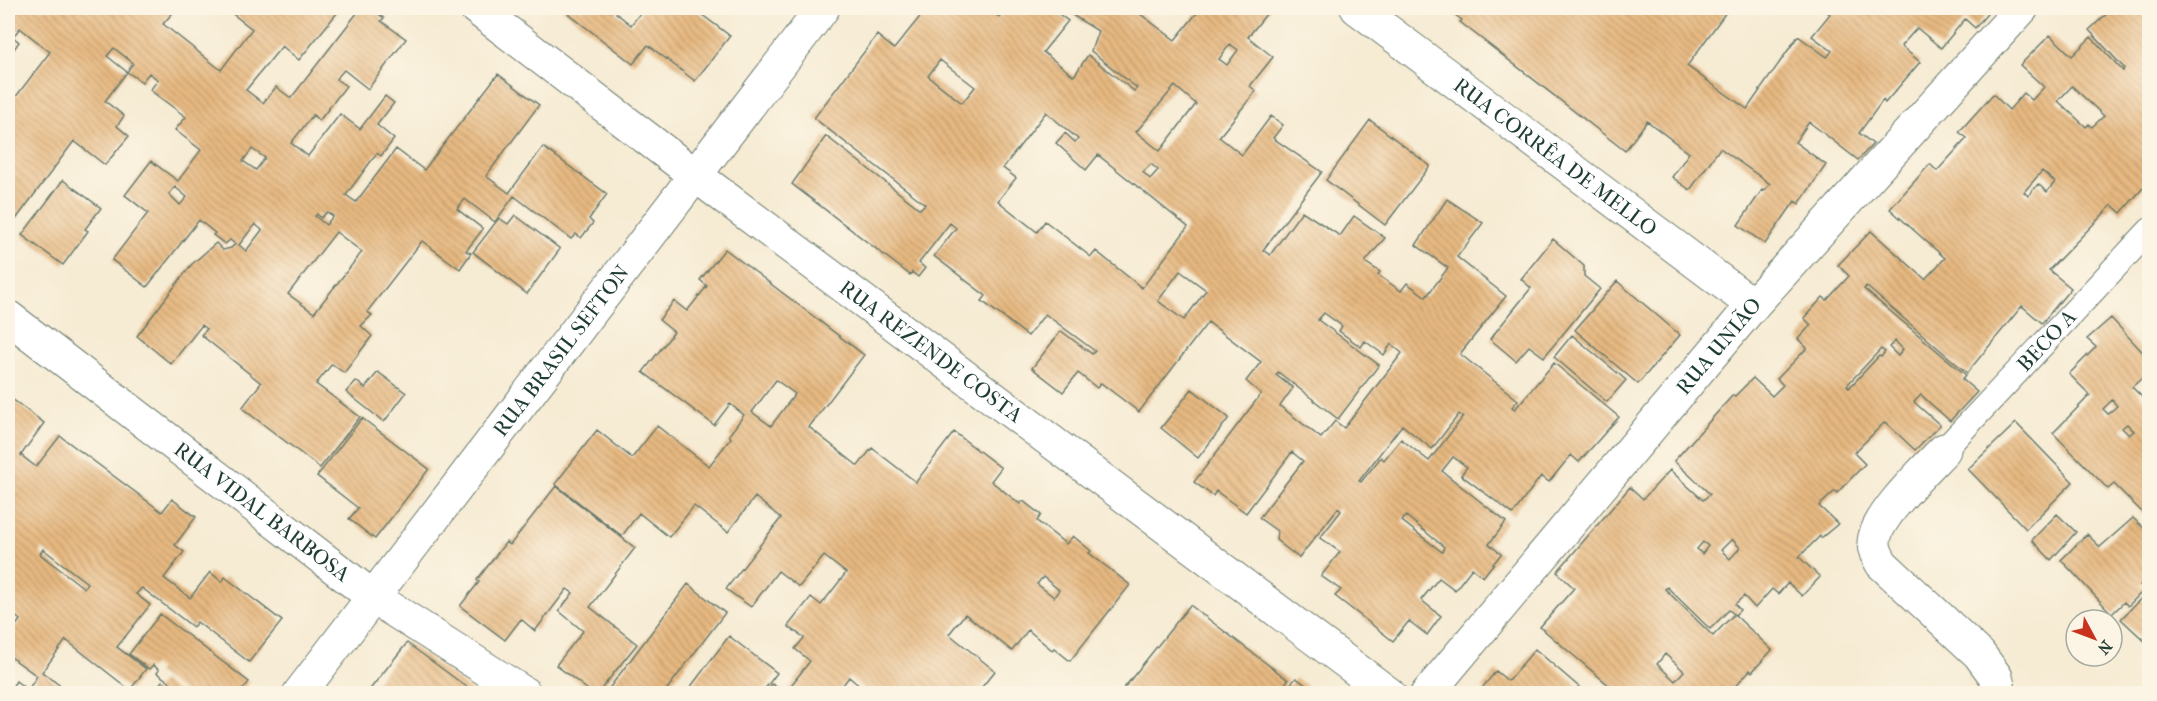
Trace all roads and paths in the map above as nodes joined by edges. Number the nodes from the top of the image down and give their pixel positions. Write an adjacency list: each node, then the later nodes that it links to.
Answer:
1 (476, 8): 5 (street, RUA REZENDE COSTA)
2 (823, 8): 5 (street, RUA BRASIL SEFTON)
3 (1357, 8): 7 (street, RUA CORRÊA DE MELLO)
4 (2022, 8): 7 (street, RUA UNIÃO)
5 (695, 175): 10 (street, RUA BRASIL SEFTON); 13 (street, RUA REZENDE COSTA)
6 (2150, 230): 9 (lane, BECO A)
7 (1753, 305): 14 (street, RUA UNIÃO)
8 (8, 317): 10 (street, RUA VIDAL BARBOSA)
9 (1944, 450): 15 (street)
10 (373, 597): 11 (street, RUA BRASIL SEFTON); 12 (street, RUA VIDAL BARBOSA)
11 (299, 693)
12 (525, 693)
13 (1389, 693)
14 (1427, 693)
15 (2000, 693)

